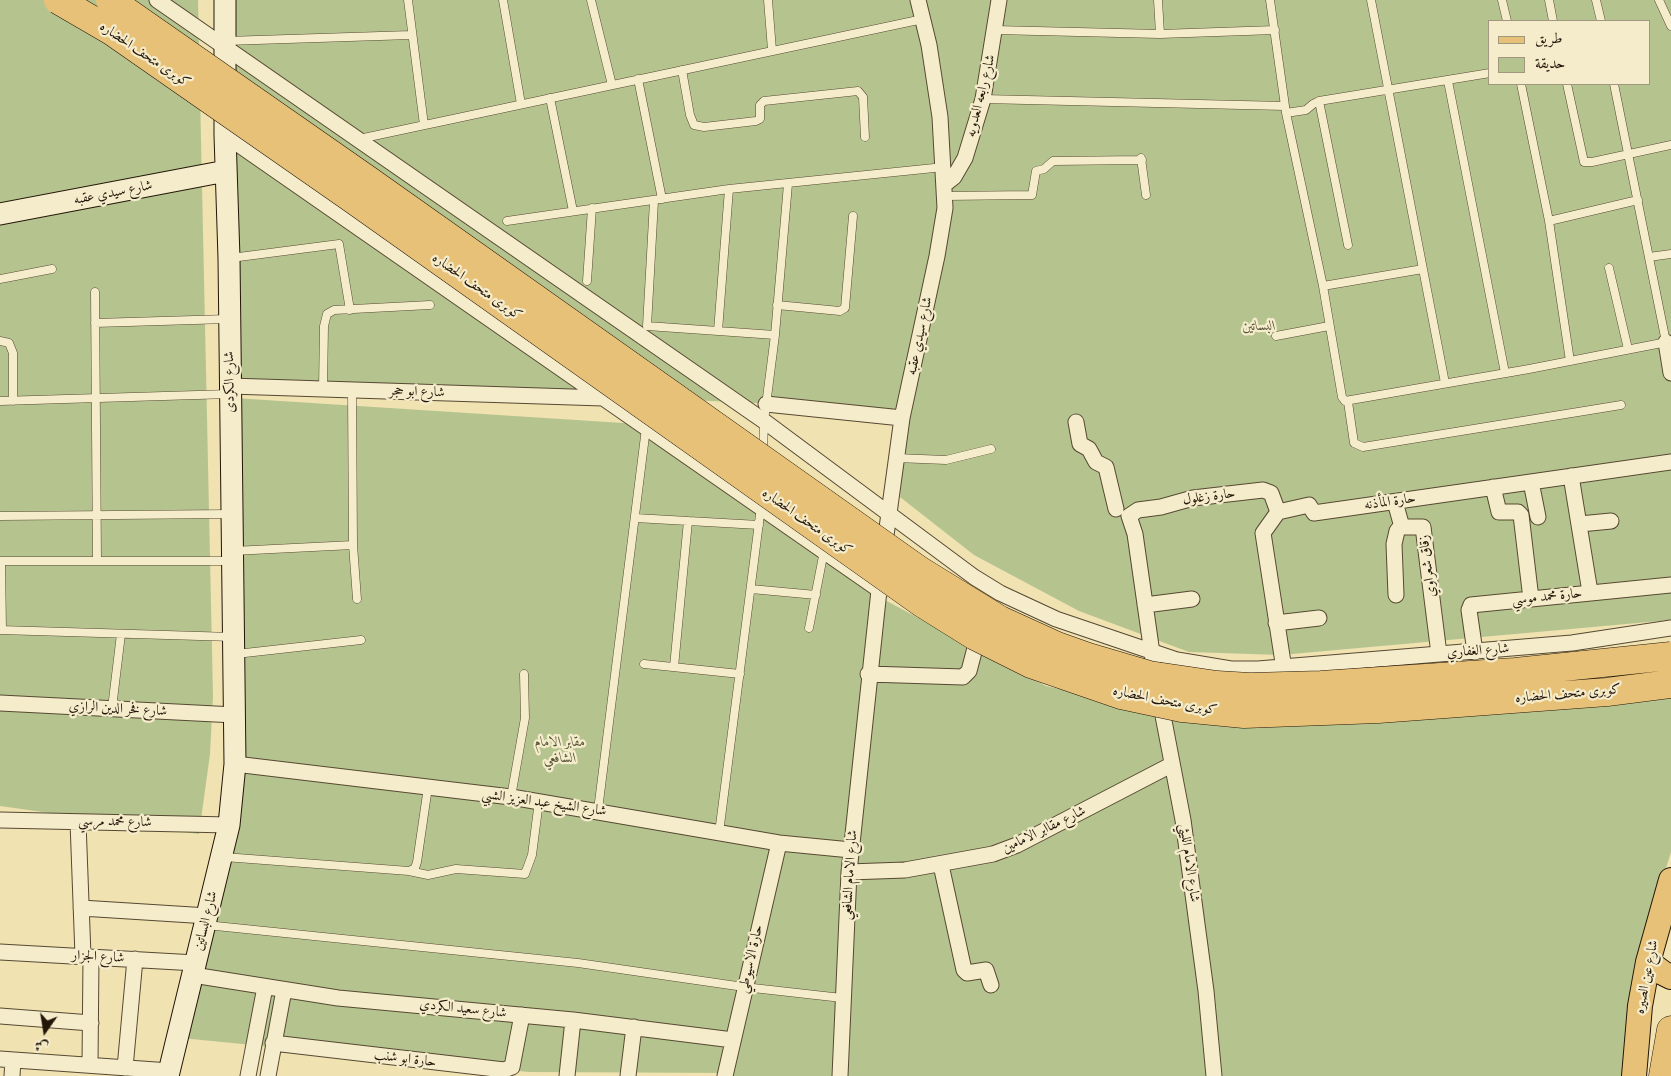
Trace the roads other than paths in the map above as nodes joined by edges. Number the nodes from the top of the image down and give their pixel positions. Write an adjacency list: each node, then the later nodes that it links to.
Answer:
1 (58, 0): 164 (highway, كوبرى متحف الحضاره, bridge)
2 (110, 0): 157 (highway, كوبرى متحف الحضاره, bridge)
3 (157, 0): 27 (street, شارع الغفاري)
4 (225, 0): 27 (street, شارع الكردى)
5 (408, 0): 26 (lane)
6 (503, 0): 41 (lane)
7 (591, 0): 33 (lane)
8 (768, 0): 28 (lane)
9 (918, 0): 18 (street, شارع سيدي عقبه)
10 (999, 0): 23 (street, شارع رابعه العدويه)
11 (1158, 0): 25 (lane)
12 (1270, 0): 24 (lane)
13 (1371, 0): 37 (lane)
14 (1502, 0): 19 (lane)
15 (1548, 0): 20 (lane)
16 (1596, 0): 21 (lane)
17 (1659, 0): 22 (lane)
18 (923, 19): 28 (lane); 49 (street, شارع سيدي عقبه)
19 (1507, 20)
20 (1553, 20)
21 (1601, 20)
22 (1671, 26)
23 (995, 30): 25 (lane); 39 (street, شارع رابعه العدويه)
24 (1274, 30): 25 (lane); 42 (lane)
25 (1160, 34)
26 (411, 35): 27 (lane); 43 (lane)
27 (224, 44): 44 (street, شارع الكردى); 46 (street, شارع الغفاري)
28 (772, 50): 29 (lane)
29 (682, 70): 31 (lane); 45 (lane)
30 (1488, 73): 32 (lane)
31 (638, 79): 33 (lane); 55 (lane)
32 (1448, 81): 37 (lane); 90 (lane)
33 (612, 85): 38 (lane)
34 (1521, 85): 62 (lane)
35 (1567, 85): 48 (lane)
36 (1614, 85): 48 (lane)
37 (1389, 91): 40 (lane); 70 (lane)
38 (550, 98): 41 (lane); 58 (lane)
39 (982, 99): 42 (lane); 53 (street, شارع رابعه العدويه)
40 (1319, 101): 42 (lane); 64 (lane)
41 (522, 104): 43 (lane)
42 (1285, 110): 73 (lane)
43 (424, 125): 46 (lane)
44 (225, 135): 50 (street, شارع الكردى); 74 (street)
45 (865, 136)
46 (359, 138): 63 (street, شارع الغفاري)
47 (1671, 145): 48 (lane)
48 (1628, 154): 56 (lane)
49 (944, 167): 51 (lane); 53 (street, شارع سيدي عقبه)
50 (226, 171): 59 (street, شارع سيدي عقبه); 67 (street, شارع الكردى)
51 (788, 184): 52 (lane); 77 (lane)
52 (730, 189): 55 (lane); 83 (lane)
53 (945, 190): 54 (lane); 103 (street, شارع سيدي عقبه)
54 (1146, 195)
55 (658, 200): 57 (lane); 83 (lane)
56 (1638, 200): 62 (lane); 66 (lane)
57 (592, 208): 58 (lane); 72 (lane)
58 (573, 211): 61 (lane)
59 (0, 214)
60 (853, 216): 77 (lane)
61 (507, 221)
62 (1549, 221): 89 (lane)
63 (480, 226): 74 (street); 76 (street); 104 (street, شارع الغفاري)
64 (1348, 245)
65 (1671, 254): 66 (lane)
66 (1649, 257): 87 (lane)
67 (229, 258): 79 (lane); 80 (street, شارع الكردى)
68 (52, 268): 71 (lane)
69 (1609, 268): 88 (lane)
70 (1423, 269): 73 (lane); 92 (lane)
71 (0, 279)
72 (588, 281)
73 (1322, 286): 82 (lane)
74 (449, 290): 76 (street)
75 (95, 292): 81 (lane)
76 (463, 300): 96 (street)
77 (777, 305): 84 (lane)
78 (430, 306): 79 (lane)
79 (350, 310): 93 (lane)
80 (229, 319): 81 (lane); 94 (street, شارع الكردى)
81 (95, 324): 97 (lane)
82 (1329, 326): 85 (lane); 100 (lane)
83 (718, 331): 84 (lane)
84 (775, 335): 101 (lane)
85 (1276, 336)
86 (0, 341): 99 (lane)
87 (1668, 341): 88 (lane); 91 (street)
88 (1628, 350): 89 (lane)
89 (1570, 361): 90 (lane)
90 (1505, 373): 92 (lane)
91 (1671, 373)
92 (1445, 383): 100 (lane)
93 (323, 389): 94 (street, شارع ابو حجر); 95 (street, شارع ابو حجر)
94 (230, 390): 97 (lane); 119 (street, شارع الكردى)
95 (352, 390): 96 (street, شارع ابو حجر); 130 (lane)
96 (603, 398): 106 (street)
97 (96, 400): 99 (lane); 120 (lane)
98 (0, 401): 99 (lane)
99 (13, 401)
100 (1348, 402): 102 (lane)
101 (766, 404): 103 (street); 104 (lane)
102 (1621, 405)
103 (902, 418): 108 (street, شارع سيدي عقبه)
104 (764, 421): 110 (lane); 121 (street, شارع الغفاري)
105 (1076, 422): 117 (street)
106 (646, 428): 116 (street); 124 (lane)
107 (991, 449): 108 (lane)
108 (896, 458): 121 (street, شارع سيدي عقبه)
109 (1671, 462): 111 (street, حارة المأذنه)
110 (762, 469)
111 (1571, 476): 113 (street, حارة المأذنه); 127 (street)
112 (762, 478): 116 (lane)
113 (1531, 482): 114 (street, حارة المأذنه); 123 (street)
114 (1493, 488): 115 (street, حارة المأذنه); 142 (street)
115 (1396, 502): 118 (street, حارة المأذنه); 129 (street, زقاق شعراوي)
116 (761, 507): 128 (lane); 131 (street)
117 (1116, 512): 118 (street, حارة زغلول); 144 (street)
118 (1278, 512): 146 (street)
119 (232, 514): 120 (lane); 132 (street, شارع الكردى)
120 (97, 515): 122 (lane); 134 (lane)
121 (889, 515): 137 (street, شارع سيدي عقبه); 154 (street, شارع الغفاري)
122 (0, 516)
123 (1538, 517)
124 (635, 518): 125 (lane); 174 (lane)
125 (688, 521): 128 (lane); 159 (lane)
126 (1611, 521): 127 (street)
127 (1580, 524): 138 (street)
128 (760, 525): 136 (lane)
129 (1401, 526): 140 (street); 156 (street, زقاق شعراوي)
130 (354, 546): 132 (lane); 143 (lane)
131 (824, 551): 137 (street); 139 (lane)
132 (233, 556): 134 (lane); 152 (street, شارع الكردى)
133 (0, 561): 134 (lane); 149 (lane)
134 (97, 561)
135 (1671, 584): 138 (street, حارة محمد موسي)
136 (751, 589): 139 (lane); 162 (lane)
137 (879, 589): 153 (street); 163 (street, شارع سيدي عقبه)
138 (1590, 592): 142 (street, حارة محمد موسي)
139 (816, 594): 147 (lane)
140 (1396, 595)
141 (1192, 599): 144 (street)
142 (1531, 599): 155 (street, حارة محمد موسي)
143 (357, 600)
144 (1145, 605): 154 (street)
145 (1319, 618): 146 (street)
146 (1276, 623): 160 (street)
147 (809, 628)
148 (1671, 628): 155 (street, شارع الغفاري)
149 (1, 630): 150 (lane)
150 (120, 634): 152 (lane); 166 (lane)
151 (361, 640): 152 (lane)
152 (233, 645): 168 (street, شارع الكردى)
153 (975, 648): 163 (street); 167 (street)
154 (1152, 652): 160 (street, شارع الغفاري); 167 (street, شارع الامام الليثي)
155 (1475, 652): 156 (street, شارع الغفاري)
156 (1439, 654): 160 (street, شارع الغفاري)
157 (1671, 656)
158 (644, 664): 159 (lane)
159 (674, 667): 162 (lane)
160 (1284, 669)
161 (524, 674): 172 (lane)
162 (740, 674): 178 (lane)
163 (868, 674): 180 (street, شارع الامام الشافعي)
164 (1671, 686): 167 (street)
165 (0, 702): 166 (street, شارع فخر الدين الرازي)
166 (112, 708): 168 (street, شارع فخر الدين الرازي)
167 (1162, 710): 170 (street, شارع الامام الليثي)
168 (235, 715): 169 (street, شارع الكردى)
169 (235, 764): 171 (street, شارع الشيخ عبد العزيز الشبي); 177 (street, شارع البساتين)
170 (1171, 765): 182 (street, شارع مقاابر الامامين); 218 (street, شارع الامام الليثي)
171 (428, 787): 172 (street, شارع الشيخ عبد العزيز الشبي); 183 (lane)
172 (511, 797): 173 (street, شارع الشيخ عبد العزيز الشبي)
173 (539, 801): 174 (street, شارع الشيخ عبد العزيز الشبي); 183 (lane)
174 (598, 810): 178 (street, شارع الشيخ عبد العزيز الشبي)
175 (0, 820): 176 (street, شارع محمد مرسي)
176 (78, 822): 177 (street, شارع محمد مرسي); 186 (street)
177 (229, 825): 181 (street, شارع البساتين)
178 (719, 833): 179 (street, شارع الشيخ عبد العزيز الشبي)
179 (779, 843): 180 (street, شارع الشيخ عبد العزيز الشبي); 196 (street, حارة الاسيوطي)
180 (851, 850): 184 (street, شارع الامام الشافعي)
181 (222, 857): 183 (lane); 187 (street, شارع البساتين)
182 (941, 865): 184 (street, شارع مقاابر الامامين); 194 (street)
183 (409, 871)
184 (848, 872): 198 (street, شارع الامام الشافعي)
185 (1671, 880): 191 (main road, شارع عين الصيره)
186 (81, 908): 187 (street); 189 (street)
187 (207, 920): 192 (street, شارع البساتين); 196 (lane)
188 (0, 952): 189 (street, شارع الجزار)
189 (87, 957): 190 (street, شارع الجزار); 202 (street)
190 (135, 959): 192 (street, شارع الجزار); 209 (street)
191 (1648, 962): 193 (main road); 219 (main road, شارع عين الصيره)
192 (195, 969): 195 (street, شارع سعيد الكردي); 210 (street, شارع البساتين)
193 (1671, 977)
194 (991, 985)
195 (264, 987): 197 (street, شارع سعيد الكردي); 212 (street)
196 (744, 987): 198 (lane); 205 (street, حارة الاسيوطي)
197 (284, 990): 199 (street, شارع سعيد الكردي); 206 (street)
198 (842, 998): 217 (street, شارع الامام الشافعي)
199 (522, 1015): 201 (street, شارع سعيد الكردي); 206 (street, حارة ابو شنب)
200 (0, 1016): 202 (street)
201 (573, 1020): 203 (street, شارع سعيد الكردي); 214 (street)
202 (91, 1023): 208 (street)
203 (634, 1027): 205 (street, شارع سعيد الكردي); 215 (street)
204 (1671, 1030): 220 (highway)
205 (733, 1040): 216 (street, حارة الاسيوطي)
206 (273, 1043): 213 (street)
207 (6, 1060): 208 (street); 211 (street)
208 (90, 1065): 209 (street)
209 (126, 1068): 210 (street)
210 (169, 1073)
211 (12, 1076)
212 (248, 1076)
213 (268, 1076)
214 (567, 1076)
215 (628, 1076)
216 (725, 1076)
217 (840, 1076)
218 (1214, 1076)
219 (1634, 1076)
220 (1663, 1076)

